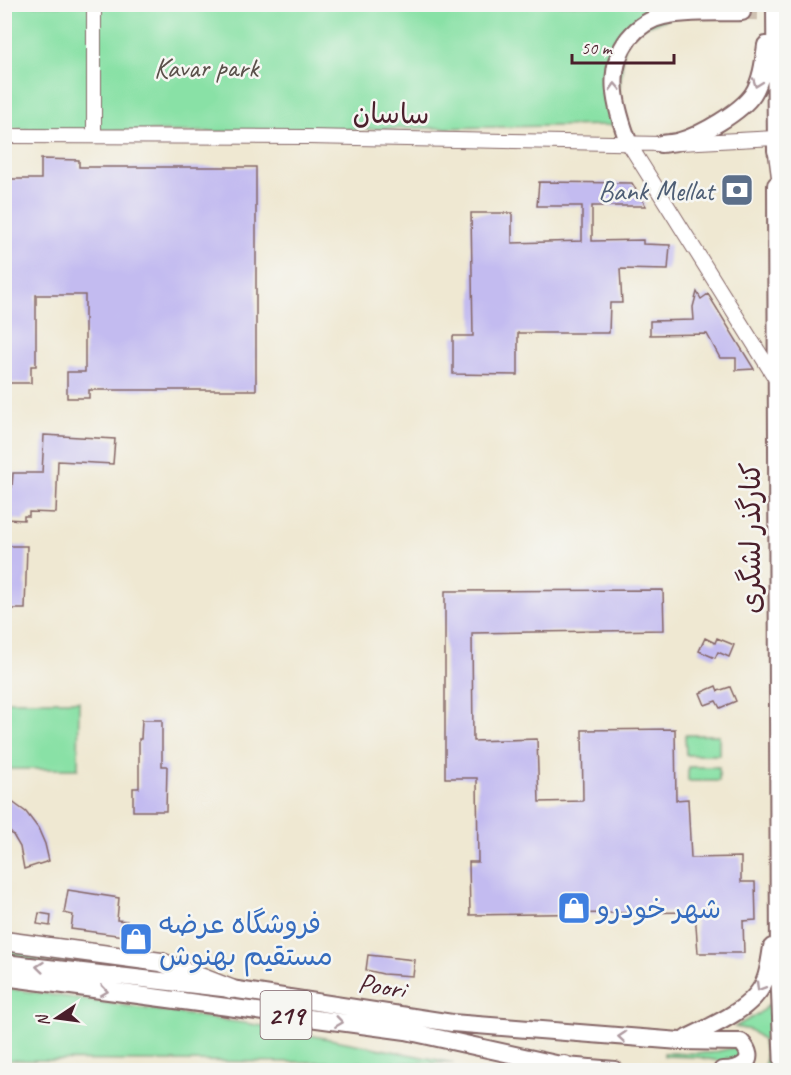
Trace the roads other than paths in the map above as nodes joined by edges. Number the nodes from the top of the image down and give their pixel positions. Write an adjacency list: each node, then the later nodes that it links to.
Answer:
1 (94, 4): 5 (street)
2 (775, 6): 6 (main road, کنارگذر لشگری); 8 (main road, one-way to 8)
3 (742, 12): 7 (main road, one-way to 3)
4 (4, 136): 5 (street, ساسان)
5 (94, 136): 7 (street, ساسان)
6 (776, 138): 8 (street, ساسان); 9 (highway); 10 (main road, کنارگذر لشگری)
7 (629, 144): 8 (street, ساسان); 10 (street)
8 (661, 144)
9 (786, 215)
10 (777, 381): 11 (main road, کنارگذر لشگری)
11 (779, 910): 16 (main road, one-way to 16); 21 (main road, کنارگذر لشگری)
12 (4, 941): 15 (highway)
13 (4, 963): 15 (main road, Poori / 219, one-way to 13)
14 (4, 977): 17 (main road, Poori / 219, one-way to 17)
15 (231, 989): 16 (main road, Poori / 219, one-way to 15)
16 (680, 1041): 20 (main road, Poori)
17 (565, 1066): 18 (highway); 19 (main road, Poori / 219)
18 (539, 1071)
19 (615, 1071)
20 (722, 1071)
21 (783, 1071)

